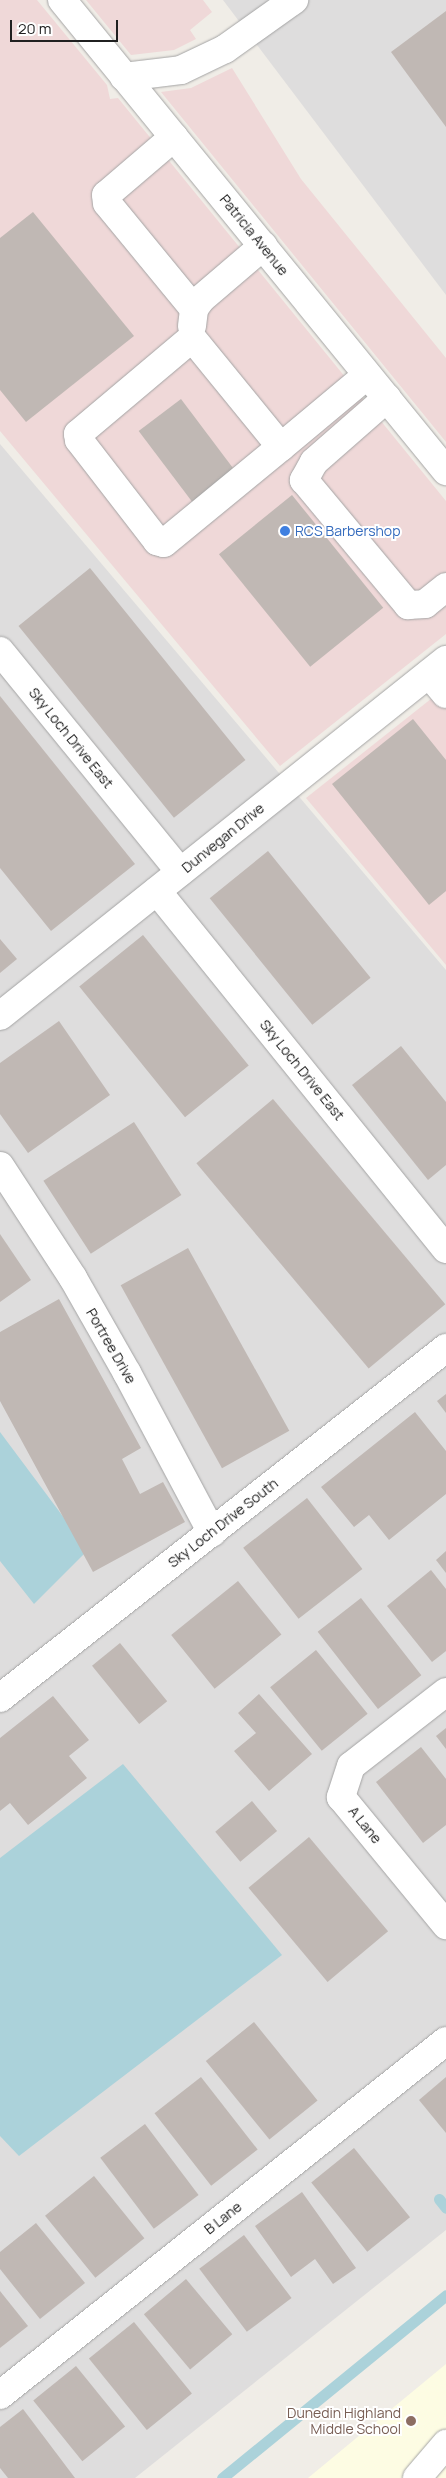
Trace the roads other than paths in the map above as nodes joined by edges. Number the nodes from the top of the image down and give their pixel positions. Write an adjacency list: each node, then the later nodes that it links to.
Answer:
1 (62, 0): 3 (street, Patricia Avenue)
2 (294, 0): 3 (street)
3 (124, 77): 4 (street, Patricia Avenue)
4 (174, 137): 5 (street, Patricia Avenue); 6 (street)
5 (262, 246): 6 (street); 8 (street, Patricia Avenue)
6 (194, 309): 7 (street)
7 (192, 338): 10 (street); 10 (street)
8 (367, 375): 9 (street, Patricia Avenue); 10 (street)
9 (386, 398): 11 (street, Patricia Avenue); 12 (street)
10 (281, 447)
11 (446, 471)
12 (446, 587)
13 (0, 651): 16 (street, Sky Loch Drive East)
14 (438, 667): 15 (street); 16 (street, Dunvegan Drive)
15 (446, 694)
16 (180, 872): 17 (street, Dunvegan Drive)
17 (157, 891): 18 (street, Dunvegan Drive); 20 (street, Sky Loch Drive East)
18 (0, 1016)
19 (0, 1166): 22 (street, Portree Drive)
20 (446, 1249)
21 (446, 1348): 22 (street, Sky Loch Drive South)
22 (212, 1532): 24 (street, Sky Loch Drive South)
23 (446, 1692): 25 (street, A Lane)
24 (0, 1698)
25 (446, 1925)
26 (446, 2041): 27 (street, B Lane)
27 (0, 2394)
28 (446, 2444): 29 (street)
29 (416, 2478)

